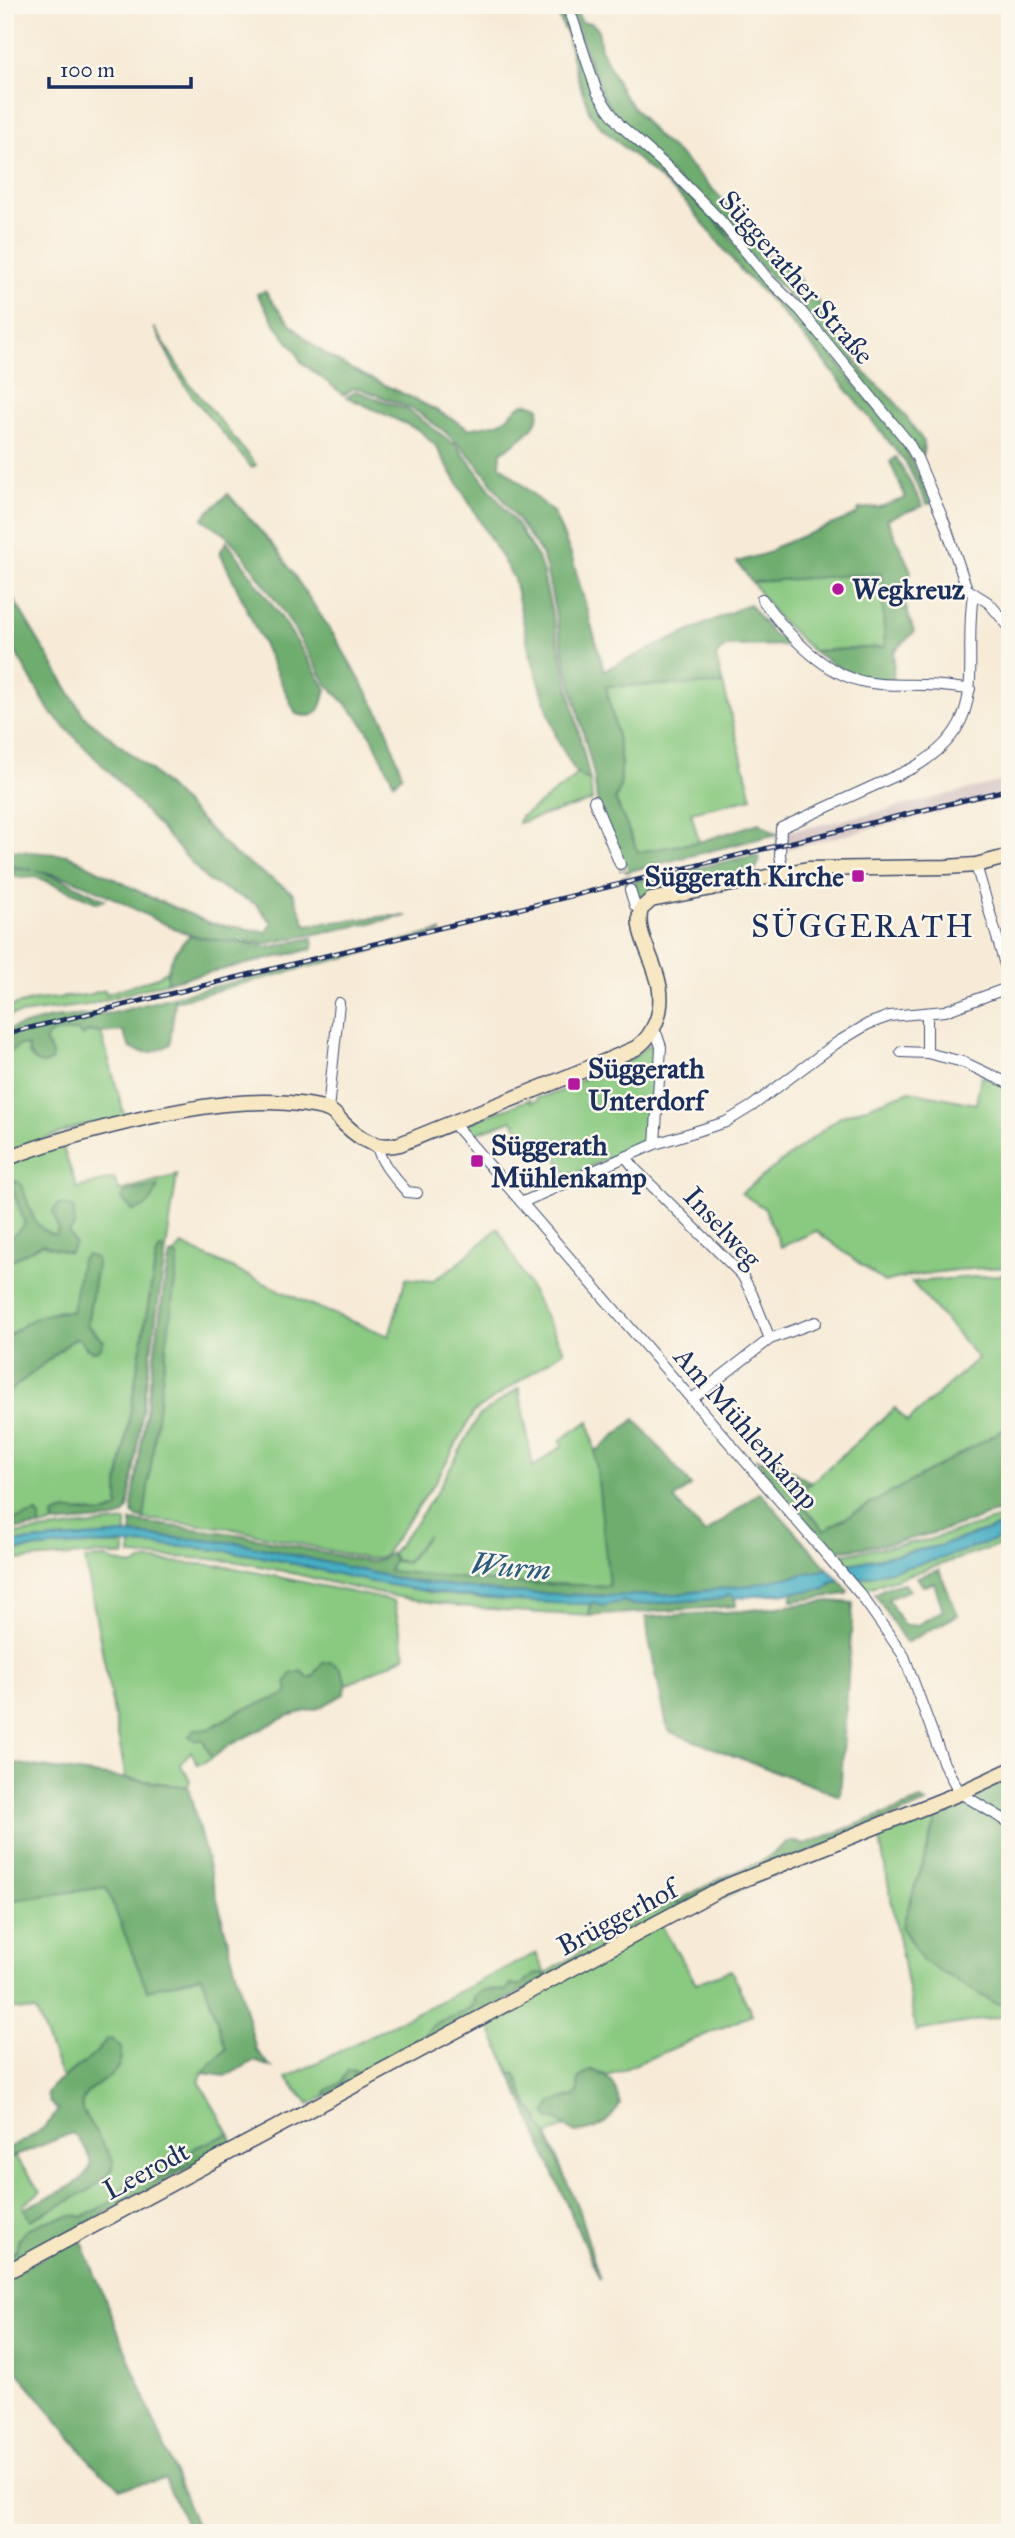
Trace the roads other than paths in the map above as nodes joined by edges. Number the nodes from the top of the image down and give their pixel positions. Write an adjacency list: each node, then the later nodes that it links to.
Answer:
1 (566, 5): 2 (street, Süggerather Straße)
2 (973, 594): 4 (street); 5 (street)
3 (762, 600): 5 (street)
4 (1010, 628)
5 (970, 690): 10 (street)
6 (594, 801): 8 (street)
7 (1010, 856): 9 (main road)
8 (620, 864)
9 (976, 865): 10 (main road); 13 (street)
10 (783, 873): 12 (main road)
11 (630, 890): 12 (street)
12 (641, 909): 17 (main road)
13 (1010, 982)
14 (1010, 987): 16 (street)
15 (339, 1003): 21 (street)
16 (927, 1013): 19 (street); 23 (street)
17 (652, 1032): 22 (main road); 23 (street)
18 (901, 1052): 19 (street)
19 (927, 1053): 20 (street)
20 (1010, 1084)
21 (328, 1110): 24 (main road); 26 (main road)
22 (452, 1122): 24 (main road); 28 (street, Am Mühlenkamp)
23 (655, 1144): 25 (street)
24 (377, 1146): 27 (street)
25 (626, 1157): 28 (street); 30 (street, Inselweg)
26 (5, 1159)
27 (416, 1193)
28 (523, 1202): 31 (street, Am Mühlenkamp)
29 (816, 1322): 30 (street)
30 (770, 1339): 31 (street)
31 (692, 1399): 33 (street, Am Mühlenkamp)
32 (1010, 1770): 33 (main road, Brüggerhof)
33 (960, 1793): 34 (street); 35 (main road, Brüggerhof)
34 (1010, 1823)
35 (310, 2109): 36 (main road, Leerodt)
36 (5, 2273)

